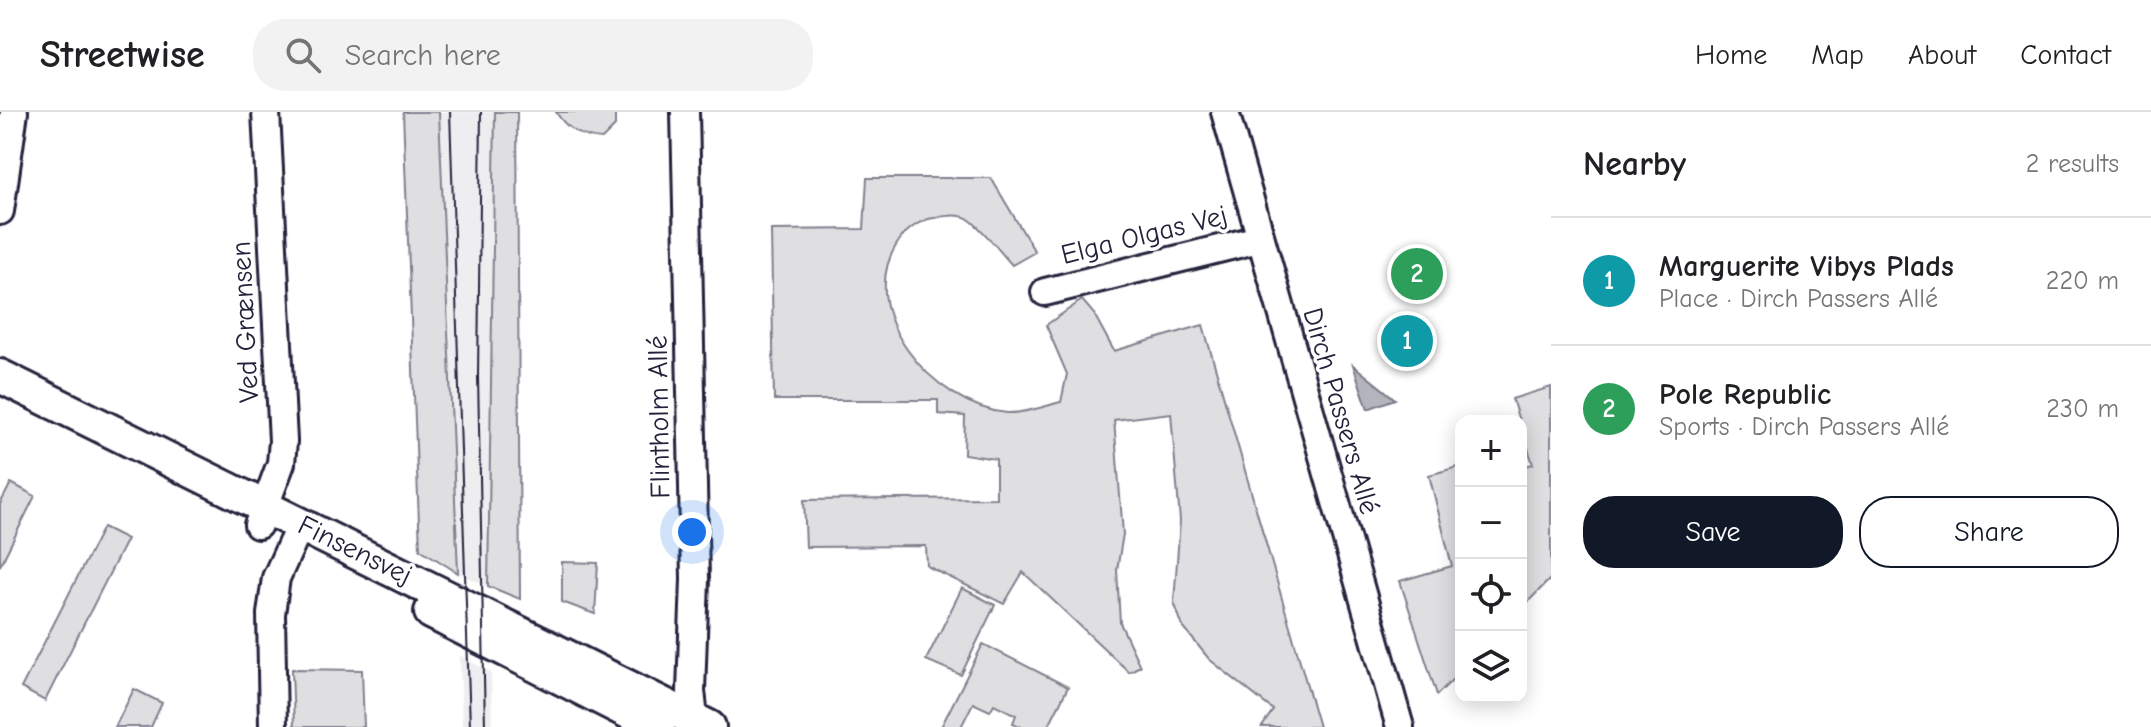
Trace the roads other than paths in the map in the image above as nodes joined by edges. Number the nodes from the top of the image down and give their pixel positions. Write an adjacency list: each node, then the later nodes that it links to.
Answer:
1 (14, 112): 5 (street)
2 (266, 112): 10 (street, Ved Grænsen)
3 (685, 112): 12 (street, Flintholm Allé)
4 (1225, 112): 6 (street, Dirch Passers Allé)
5 (0, 211)
6 (1259, 239): 7 (street, Elga Olgas Vej); 15 (street, Dirch Passers Allé)
7 (1045, 292)
8 (0, 376): 10 (street, Finsensvej)
9 (0, 395): 10 (street, Finsensvej)
10 (263, 516): 11 (street, Finsensvej)
11 (297, 532): 12 (street, Finsensvej); 13 (street); 14 (street, Finsensvej)
12 (700, 725)
13 (273, 727)
14 (658, 727)
15 (1400, 727)

